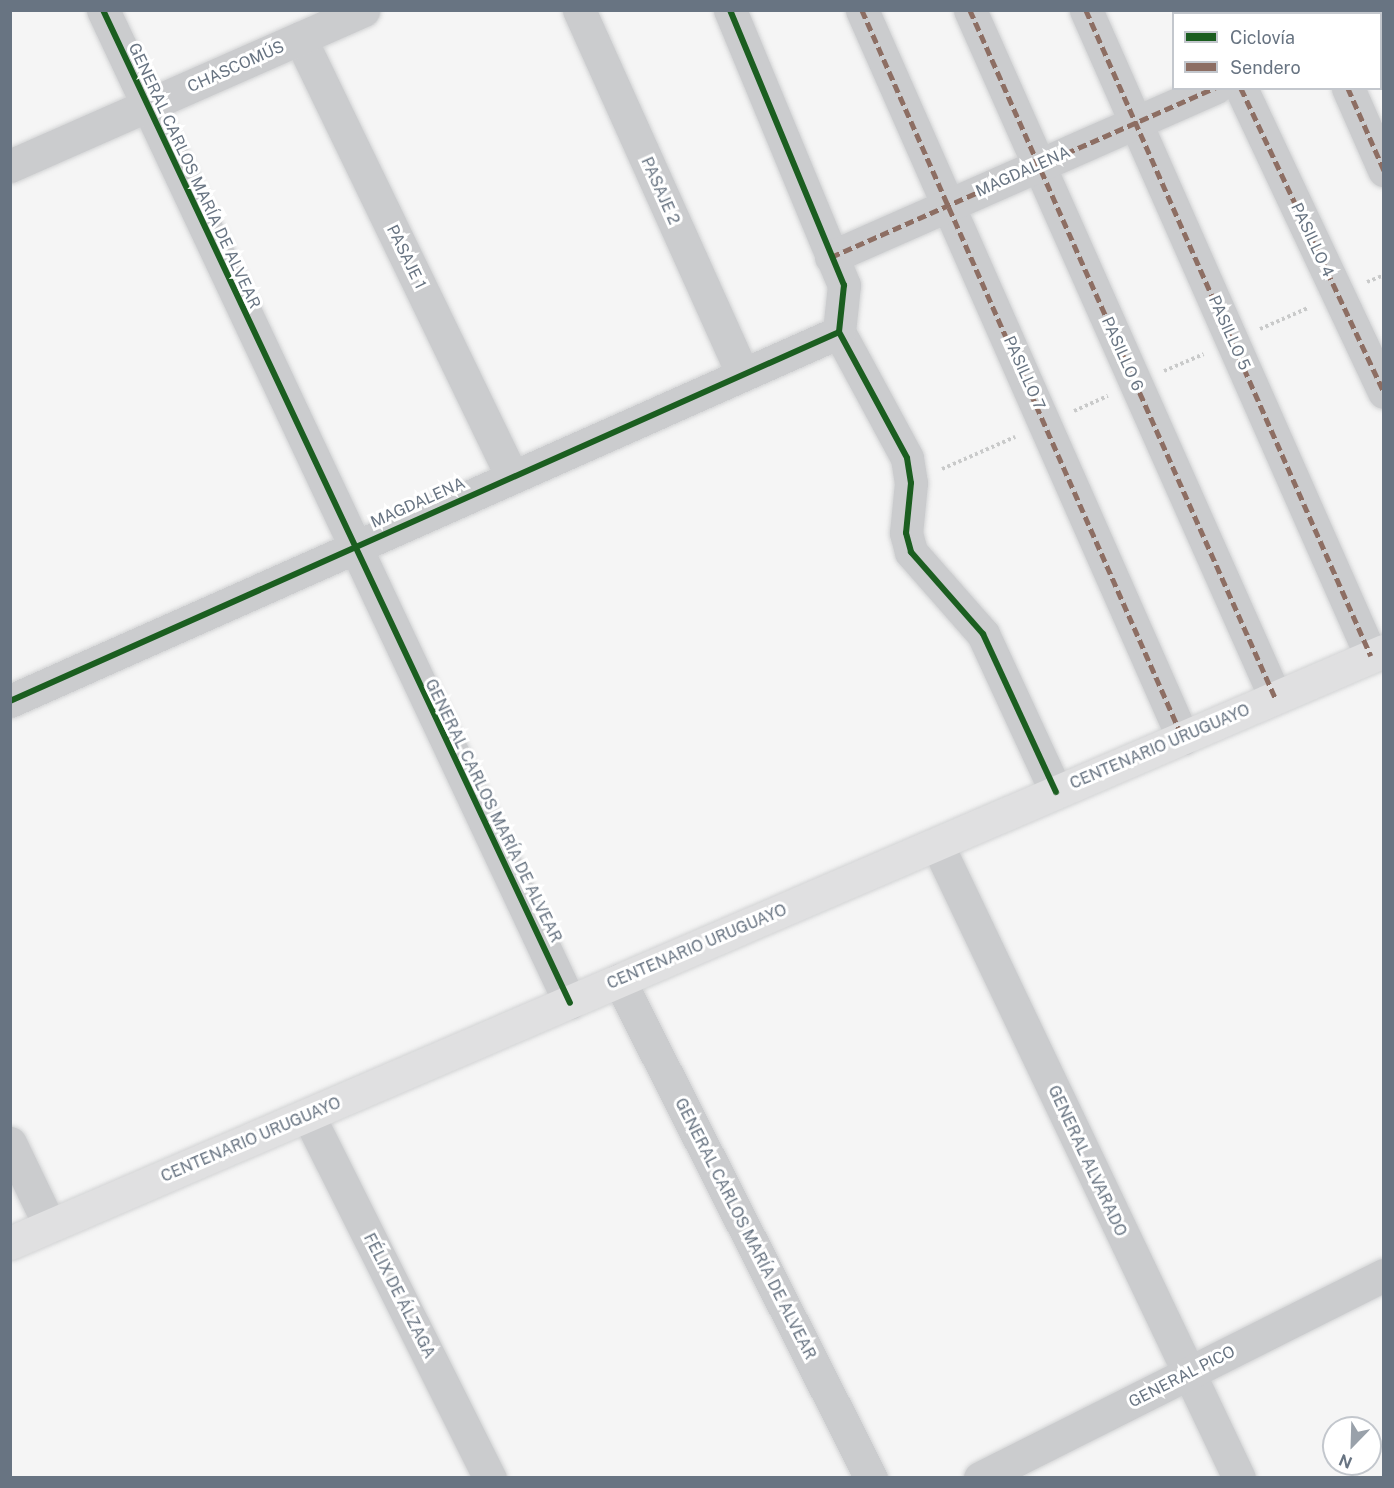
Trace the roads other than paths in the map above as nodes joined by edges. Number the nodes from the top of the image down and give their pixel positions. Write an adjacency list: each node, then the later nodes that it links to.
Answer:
1 (103, 10): 12 (street, GENERAL CARLOS MARÍA DE ALVEAR)
2 (363, 10): 8 (street, CHASCOMÚS)
3 (579, 10): 20 (street, PASAJE 2)
4 (730, 10): 18 (street)
5 (862, 10): 17 (street, PASILLO 7)
6 (970, 10): 15 (street, PASILLO 6)
7 (1086, 10): 13 (street, PASILLO 5)
8 (300, 38): 12 (street, CHASCOMÚS); 22 (street, PASAJE 1)
9 (1210, 90): 13 (street, MAGDALENA)
10 (1241, 90): 21 (street, PASILLO 4)
11 (1349, 90): 16 (street)
12 (147, 106): 14 (street, CHASCOMÚS); 23 (street, GENERAL CARLOS MARÍA DE ALVEAR)
13 (1136, 123): 15 (street, MAGDALENA); 24 (street, PASILLO 5)
14 (10, 166)
15 (1038, 166): 17 (street, MAGDALENA); 25 (street, PASILLO 6)
16 (1383, 170)
17 (950, 204): 18 (street, MAGDALENA); 27 (street, PASILLO 7)
18 (831, 257): 19 (street)
19 (839, 332): 20 (street, MAGDALENA); 28 (street)
20 (742, 372): 22 (street, MAGDALENA)
21 (1383, 392)
22 (512, 476): 23 (street, MAGDALENA)
23 (352, 548): 26 (street, MAGDALENA); 31 (street, GENERAL CARLOS MARÍA DE ALVEAR)
24 (1377, 654): 25 (main road, CENTENARIO URUGUAYO)
25 (1275, 697): 27 (main road, CENTENARIO URUGUAYO)
26 (10, 701)
27 (1183, 738): 28 (main road, CENTENARIO URUGUAYO)
28 (1056, 792): 29 (main road, CENTENARIO URUGUAYO)
29 (937, 844): 30 (main road, CENTENARIO URUGUAYO); 37 (street, GENERAL ALVARADO)
30 (619, 981): 31 (main road, CENTENARIO URUGUAYO); 39 (street, GENERAL CARLOS MARÍA DE ALVEAR)
31 (570, 1003): 32 (main road, CENTENARIO URUGUAYO)
32 (308, 1115): 34 (main road, CENTENARIO URUGUAYO); 38 (street, FÉLIX DE ÁLZAGA)
33 (10, 1143): 34 (street)
34 (50, 1226): 35 (main road, CENTENARIO URUGUAYO)
35 (10, 1243)
36 (1383, 1275): 37 (street, GENERAL PICO)
37 (1188, 1375): 40 (street, GENERAL PICO); 41 (street, GENERAL ALVARADO)
38 (490, 1478)
39 (872, 1478)
40 (980, 1478)
41 (1239, 1478)

